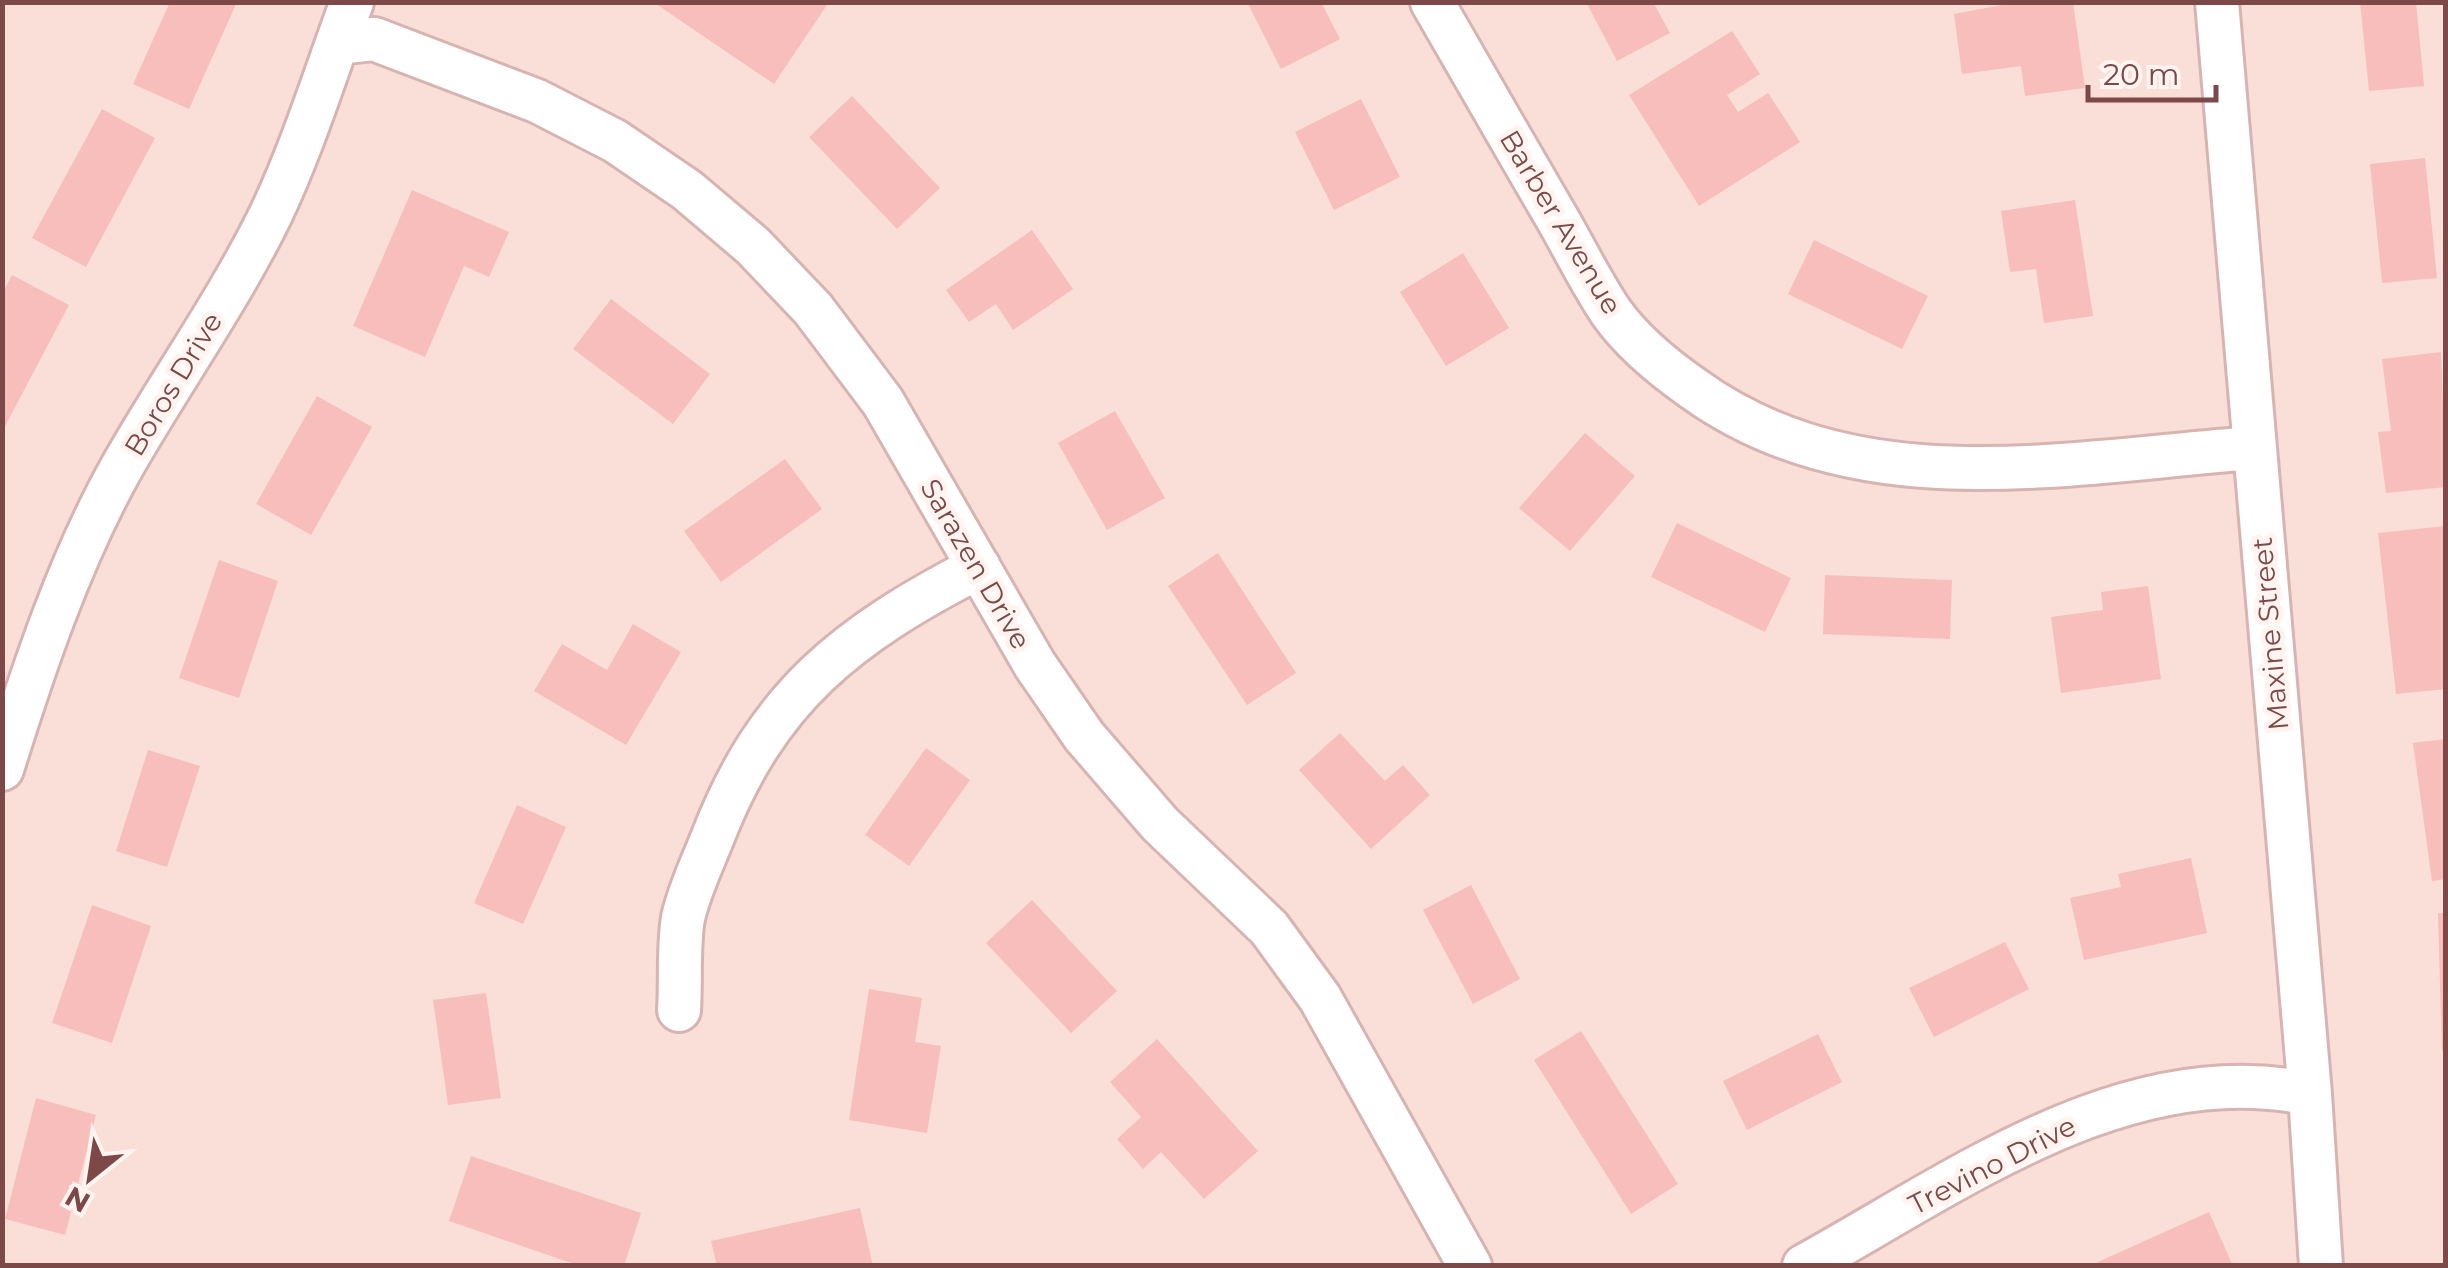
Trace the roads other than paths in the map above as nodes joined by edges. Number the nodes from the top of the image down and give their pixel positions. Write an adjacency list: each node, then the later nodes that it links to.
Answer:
1 (352, 2): 4 (street, Boros Drive)
2 (1432, 2): 5 (street, Barber Avenue)
3 (2218, 2): 5 (street, Maxine Street)
4 (336, 43): 6 (street, Sarazen Drive); 7 (street, Boros Drive)
5 (2254, 448): 9 (street, Maxine Street)
6 (979, 566): 8 (street); 10 (street, Sarazen Drive)
7 (2, 770)
8 (679, 1010)
9 (2310, 1094): 11 (street, Trevino Drive); 12 (street, Maxine Street)
10 (1470, 1266)
11 (1804, 1266)
12 (2321, 1266)

